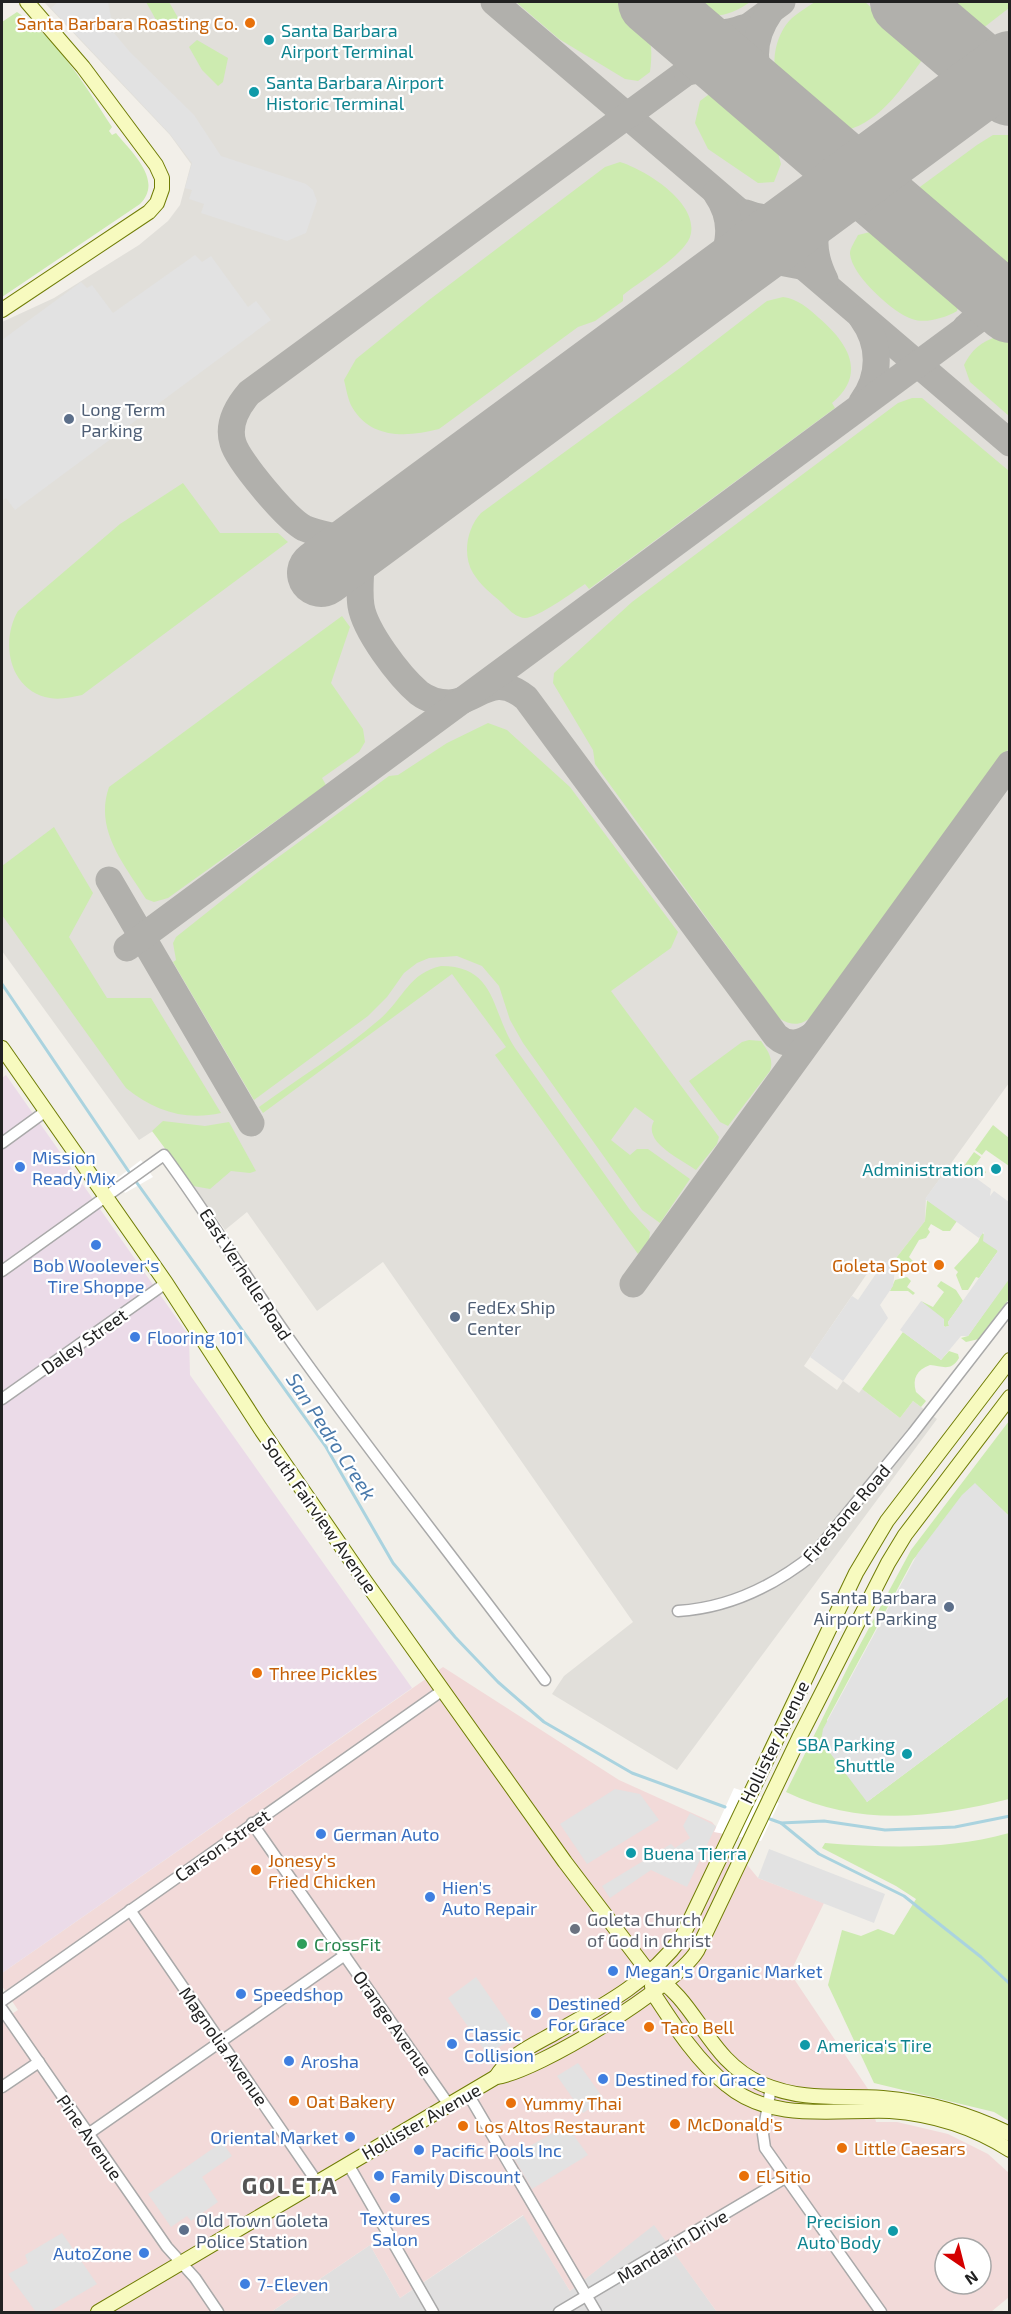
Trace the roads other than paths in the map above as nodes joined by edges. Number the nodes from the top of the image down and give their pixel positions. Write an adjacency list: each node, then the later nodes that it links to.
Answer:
1 (27, 2): 2 (main road)
2 (2, 310)
3 (2, 1048): 4 (main road, South Fairview Avenue)
4 (46, 1111): 5 (street); 6 (main road, South Fairview Avenue)
5 (2, 1143)
6 (106, 1196): 7 (street, East Verhelle Road); 8 (main road, South Fairview Avenue); 14 (street, East Verhelle Road)
7 (2, 1270)
8 (166, 1283): 12 (street, Daley Street); 15 (main road, South Fairview Avenue)
9 (1010, 1308): 13 (street, Firestone Road)
10 (1007, 1368): 19 (main road, Hollister Avenue)
11 (1010, 1397): 20 (main road, Hollister Avenue)
12 (2, 1399)
13 (678, 1611)
14 (545, 1680)
15 (443, 1690): 16 (street, Carson Street); 19 (main road, South Fairview Avenue)
16 (252, 1823): 17 (street, Carson Street); 18 (street, Orange Avenue)
17 (130, 1910): 22 (street, Carson Street); 24 (street, Magnolia Avenue)
18 (345, 1955): 24 (street); 31 (street, Orange Avenue)
19 (650, 1974): 20 (main road, South Fairview Avenue); 21 (main road, South Fairview Avenue); 26 (main road, Hollister Avenue)
20 (667, 1983): 21 (main road, Hollister Avenue); 28 (main road, South Fairview Avenue)
21 (653, 1993): 26 (main road, Hollister Avenue); 30 (main road, South Fairview Avenue)
22 (2, 2001)
23 (3, 2013): 25 (street, Pine Avenue)
24 (220, 2041): 32 (street); 37 (street, Magnolia Avenue)
25 (39, 2062): 27 (street); 32 (street, Pine Avenue)
26 (496, 2077): 29 (main road, Hollister Avenue)
27 (2, 2087)
28 (771, 2087): 30 (street); 33 (main road, South Fairview Avenue)
29 (468, 2094): 31 (main road, Hollister Avenue); 39 (street)
30 (766, 2104): 34 (main road, South Fairview Avenue); 36 (street)
31 (449, 2105): 35 (main road, Hollister Avenue)
32 (88, 2134): 38 (street, Pine Avenue)
33 (1010, 2134)
34 (1010, 2150)
35 (348, 2164): 37 (main road, Hollister Avenue); 42 (street)
36 (784, 2178): 39 (street, Mandarin Drive); 45 (street)
37 (317, 2182): 38 (main road, Hollister Avenue)
38 (181, 2263): 40 (main road, Hollister Avenue); 41 (street, Pine Avenue)
39 (587, 2296): 43 (street, Mandarin Drive); 44 (street)
40 (98, 2313)
41 (218, 2313)
42 (433, 2313)
43 (559, 2313)
44 (596, 2313)
45 (881, 2313)

